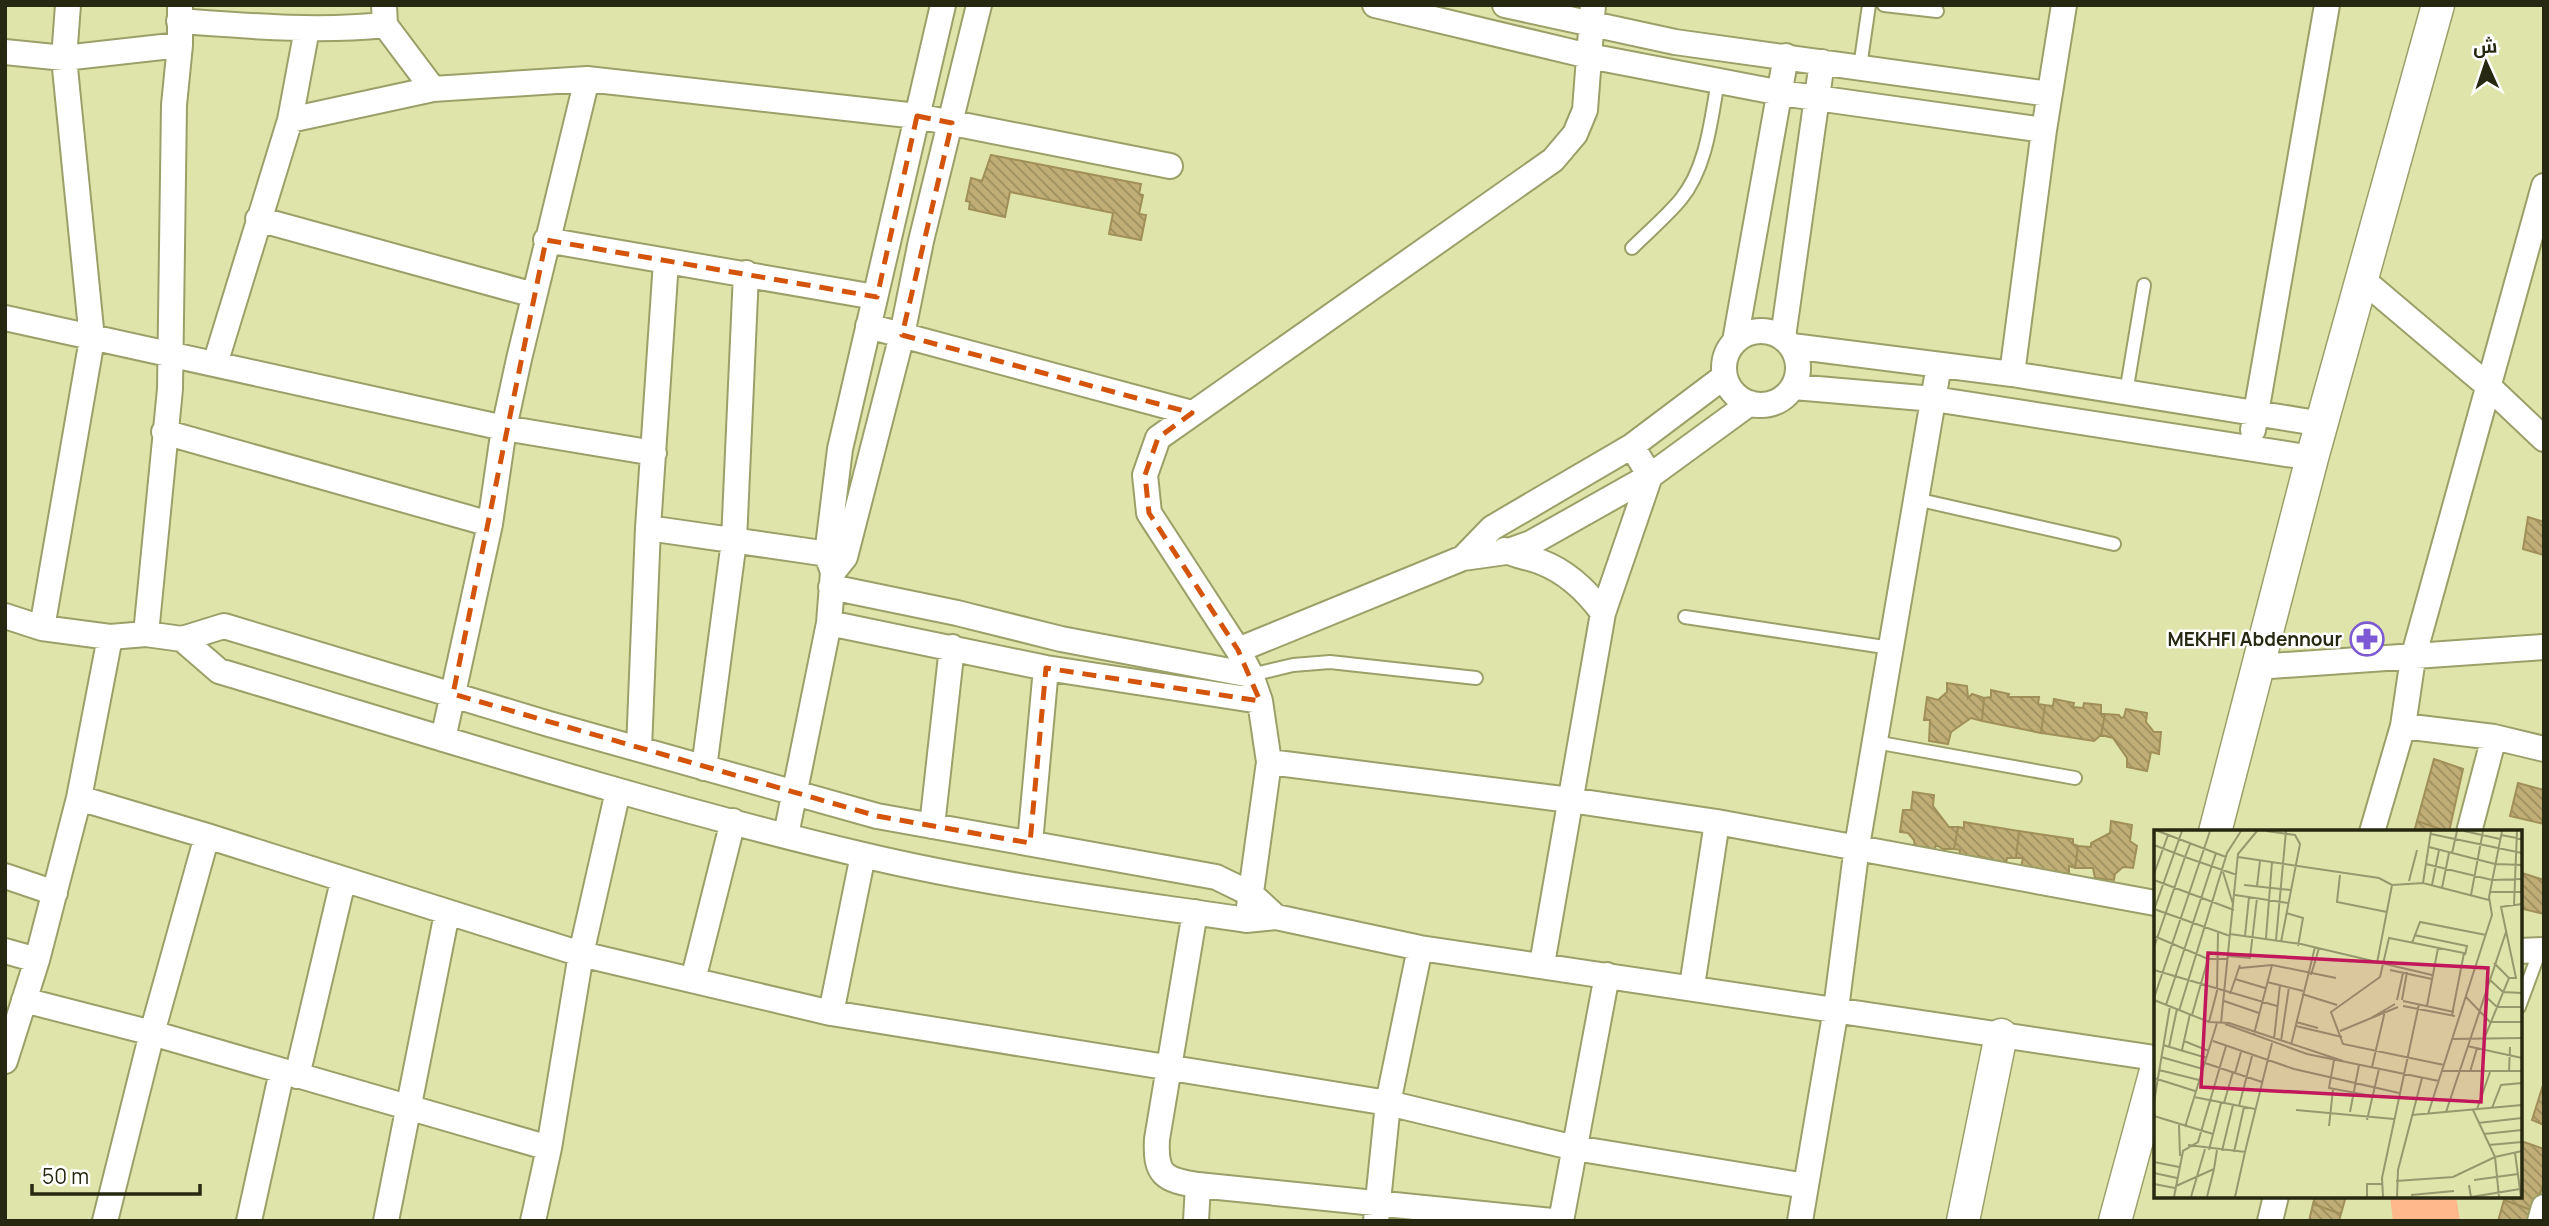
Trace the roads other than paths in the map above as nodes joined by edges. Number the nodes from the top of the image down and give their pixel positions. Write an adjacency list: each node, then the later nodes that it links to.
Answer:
1 (68, 5): 20 (street)
2 (943, 5): 29 (street)
3 (979, 5): 31 (street)
4 (1375, 5): 18 (street)
5 (1505, 5): 11 (street)
6 (1869, 5): 22 (lane)
7 (1884, 5): 12 (lane)
8 (2064, 5): 27 (street)
9 (2327, 5): 62 (street)
10 (2438, 5): 41 (street)
11 (1536, 9): 14 (street)
12 (1937, 11)
13 (384, 15): 16 (street); 25 (street)
14 (1591, 15): 18 (street); 19 (street)
15 (180, 24): 16 (street); 20 (street); 51 (street)
16 (307, 29): 30 (street)
17 (5, 52): 20 (street)
18 (1589, 56): 24 (street); 61 (street)
19 (1786, 56): 21 (street); 26 (street)
20 (64, 58): 48 (street)
21 (1822, 62): 22 (street); 28 (street)
22 (1860, 67): 27 (street)
23 (587, 79): 25 (street); 29 (street); 36 (street)
24 (1718, 81): 26 (street); 37 (lane)
25 (433, 89): 30 (street)
26 (1782, 93): 28 (street); 49 (street)
27 (2049, 94): 32 (street)
28 (1818, 98): 32 (street); 50 (street)
29 (917, 116): 31 (street); 44 (street)
30 (290, 120): 35 (street)
31 (952, 123): 33 (street); 47 (street)
32 (2044, 130): 54 (street)
33 (1170, 166)
34 (2544, 186): 38 (street)
35 (258, 219): 43 (street); 52 (street)
36 (546, 240): 39 (street); 43 (street)
37 (1632, 248)
38 (2535, 254): 56 (street)
39 (666, 261): 40 (street); 69 (street)
40 (746, 273): 44 (street); 76 (street)
41 (2363, 280): 56 (street); 63 (street)
42 (2144, 285): 58 (lane)
43 (534, 295): 64 (street)
44 (875, 297): 46 (street)
45 (5, 318): 48 (street)
46 (868, 326): 47 (street); 80 (street)
47 (902, 335): 61 (street); 80 (street)
48 (92, 339): 51 (street); 85 (street)
49 (1735, 341): 50 (street); 55 (street)
50 (1787, 342): 53 (street); 57 (street)
51 (170, 356): 52 (street); 65 (street)
52 (215, 364): 64 (street)
53 (1939, 365): 54 (street); 59 (street)
54 (2012, 374): 58 (street)
55 (1725, 376): 60 (street); 67 (street)
56 (2487, 385): 66 (street); 93 (street)
57 (1794, 387): 59 (street); 60 (street)
58 (2126, 393): 62 (street)
59 (1934, 399): 68 (street); 72 (street)
60 (1750, 403): 71 (street)
61 (1192, 413): 92 (street)
62 (2256, 414): 63 (street); 68 (street)
63 (2323, 424): 70 (street)
64 (504, 428): 69 (street); 73 (street)
65 (164, 432): 73 (street); 86 (street)
66 (2544, 439)
67 (1632, 446): 71 (street); 75 (street)
68 (2250, 447): 70 (street)
69 (654, 453): 74 (street)
70 (2312, 458): 94 (street)
71 (1650, 476): 78 (street); 81 (street)
72 (1916, 499): 77 (lane); 91 (street)
73 (490, 524): 98 (street)
74 (648, 528): 76 (street); 104 (street)
75 (1492, 528): 78 (street); 79 (street)
76 (734, 541): 80 (street); 107 (street)
77 (2114, 544)
78 (1506, 552): 79 (street); 81 (street)
79 (1463, 558): 92 (street)
80 (834, 568): 84 (street); 96 (street)
81 (1603, 613): 112 (street)
82 (5, 616): 85 (street)
83 (1685, 617): 91 (lane)
84 (830, 623): 89 (street); 110 (street)
85 (42, 628): 87 (street)
86 (146, 634): 87 (street); 88 (street)
87 (110, 637): 111 (street)
88 (183, 639): 98 (street); 102 (street)
89 (952, 647): 95 (street); 115 (street)
90 (2544, 647): 93 (street)
91 (1891, 648): 103 (street)
92 (1238, 650): 96 (street)
93 (2413, 658): 94 (street); 100 (street)
94 (2257, 667): 116 (street)
95 (1046, 668): 99 (street); 121 (street)
96 (1251, 675): 97 (lane); 99 (street)
97 (1475, 678)
98 (453, 694): 102 (street); 104 (street)
99 (1260, 702): 106 (street)
100 (2403, 726): 101 (street); 117 (street)
101 (2494, 737): 105 (street); 118 (street)
102 (443, 739): 109 (street)
103 (1875, 741): 108 (lane); 122 (street)
104 (639, 749): 107 (street)
105 (2544, 749)
106 (1269, 762): 112 (street); 127 (street)
107 (704, 768): 110 (street)
108 (2075, 778)
109 (618, 791): 113 (street); 136 (street)
110 (794, 794): 115 (street); 119 (street)
111 (79, 798): 120 (street); 126 (street)
112 (1570, 800): 114 (street); 138 (street)
113 (733, 821): 119 (street); 140 (street)
114 (1717, 822): 122 (street); 141 (street)
115 (932, 826): 121 (street)
116 (2216, 830)
117 (2373, 830)
118 (2470, 830)
119 (786, 835): 123 (street)
120 (208, 836): 125 (street); 146 (street)
121 (1030, 844): 127 (street)
122 (1857, 846): 128 (street); 144 (street)
123 (863, 855): 129 (street); 145 (street)
124 (5, 876): 126 (street)
125 (343, 881): 130 (street); 151 (street)
126 (55, 893): 137 (street)
127 (1251, 894): 131 (street); 132 (street)
128 (2154, 903)
129 (1195, 912): 132 (street); 150 (street)
130 (447, 913): 136 (street); 154 (street)
131 (1276, 917): 132 (street); 133 (street)
132 (1246, 920)
133 (1420, 948): 138 (street); 153 (street)
134 (2534, 950): 142 (lane)
135 (5, 951): 137 (street)
136 (581, 954): 140 (street); 155 (street)
137 (37, 960): 143 (street)
138 (1542, 964): 139 (street)
139 (1607, 975): 141 (street); 156 (street)
140 (692, 980): 145 (street)
141 (1692, 986): 144 (street)
142 (2521, 999)
143 (24, 1000): 146 (street); 149 (street)
144 (1836, 1009): 147 (street); 158 (street)
145 (831, 1013): 150 (street)
146 (152, 1033): 151 (street); 162 (street)
147 (2001, 1035): 148 (street); 170 (street)
148 (2154, 1058)
149 (5, 1060)
150 (1169, 1065): 153 (street); 157 (street)
151 (290, 1074): 154 (street); 163 (street)
152 (2154, 1078): 171 (street)
153 (1388, 1103): 156 (street); 161 (street)
154 (409, 1107): 155 (street); 164 (street)
155 (550, 1148): 165 (street)
156 (1575, 1148): 158 (street); 168 (street)
157 (1198, 1185): 161 (street); 166 (street)
158 (1806, 1186): 169 (street)
159 (2276, 1198): 172 (street)
160 (2544, 1207): 173 (street)
161 (1377, 1211): 167 (street)
162 (104, 1221)
163 (249, 1221)
164 (386, 1221)
165 (533, 1221)
166 (1196, 1221)
167 (1552, 1221)
168 (1561, 1221)
169 (1800, 1221)
170 (1963, 1221)
171 (2115, 1221)
172 (2270, 1221)
173 (2540, 1221)

